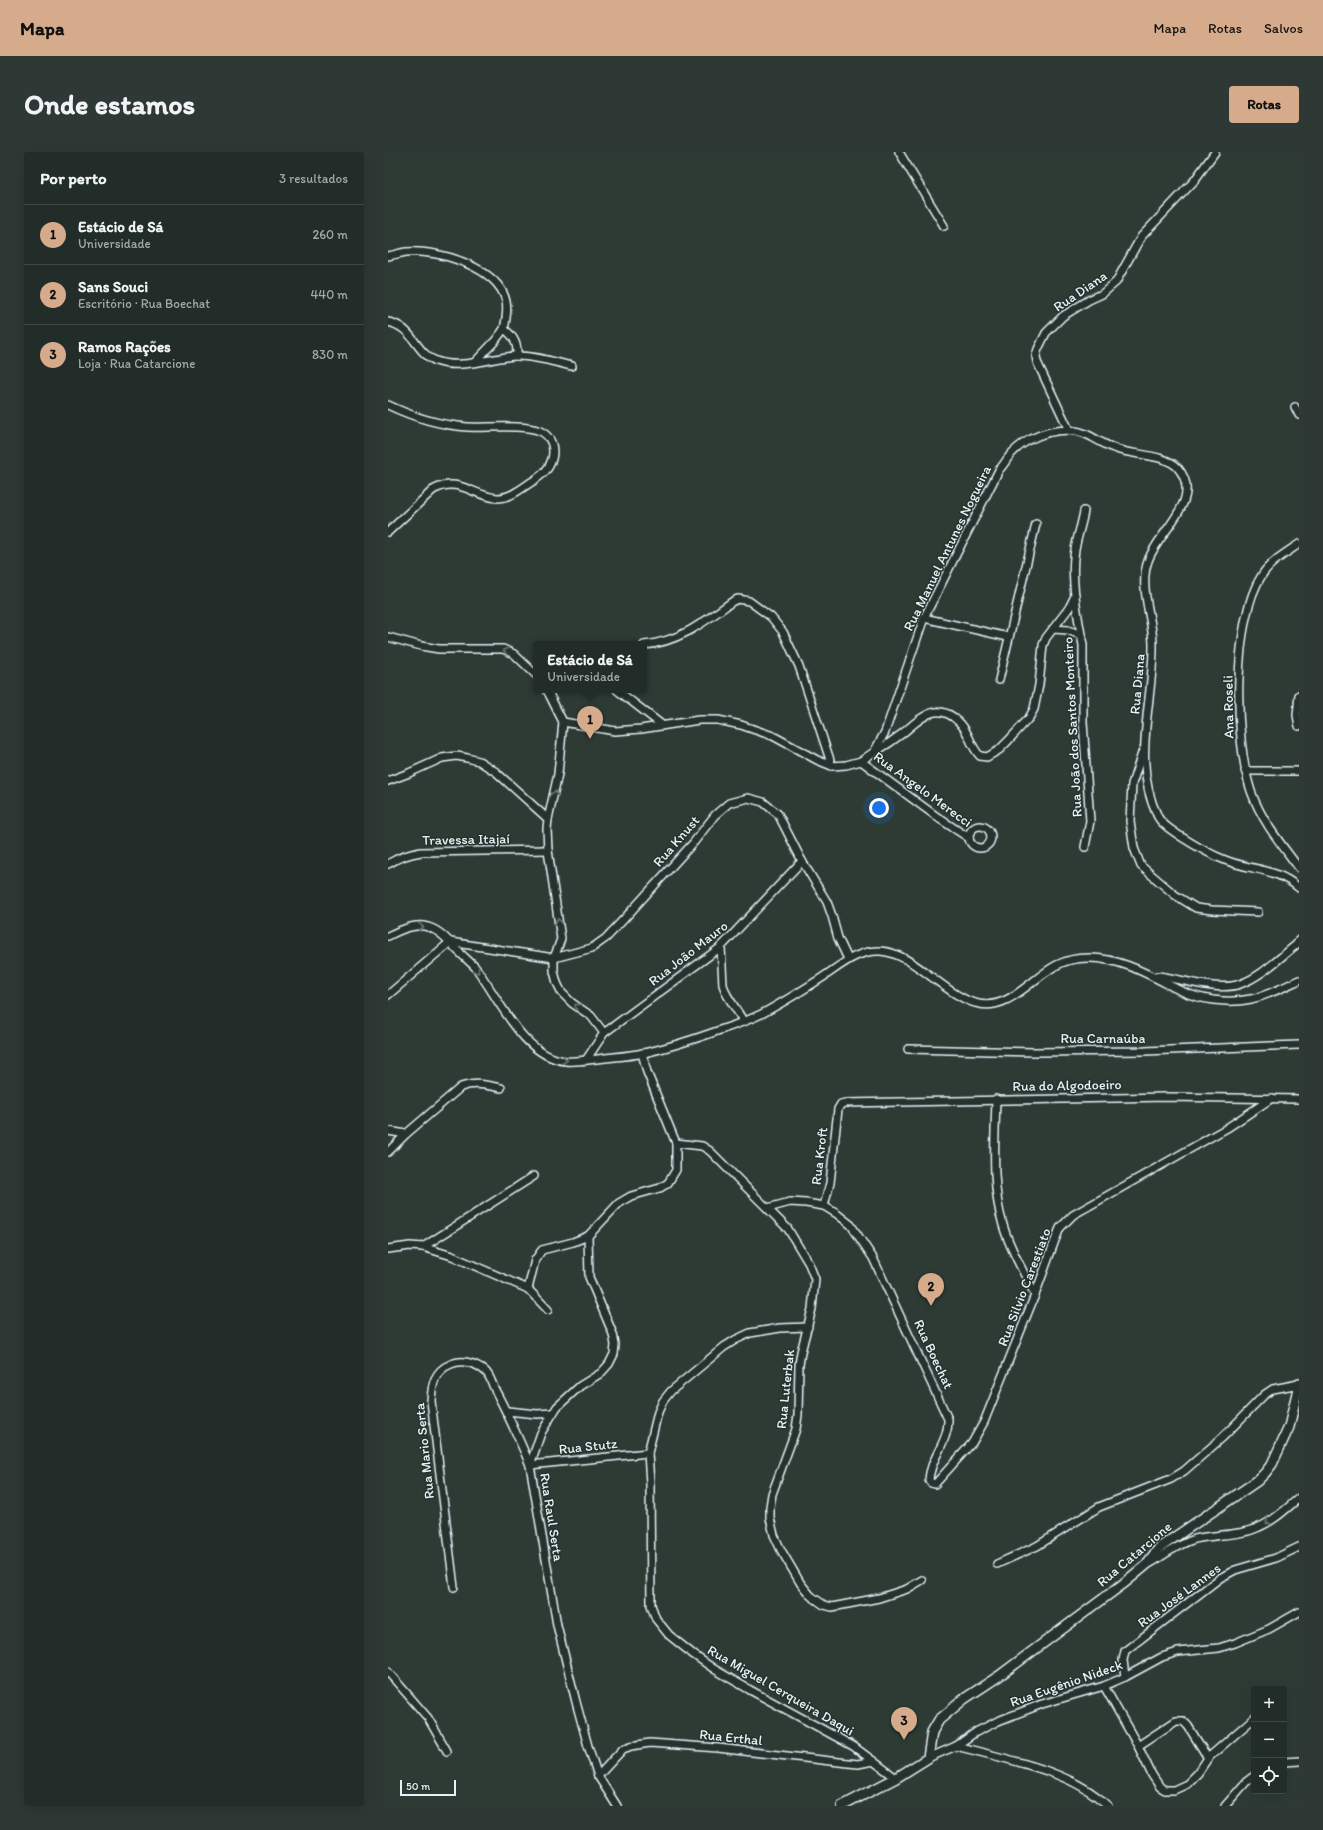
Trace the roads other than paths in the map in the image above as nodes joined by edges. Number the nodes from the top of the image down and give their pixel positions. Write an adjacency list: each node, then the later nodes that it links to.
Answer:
1 (899, 152): 3 (street)
2 (1215, 152): 13 (street, Rua Diana)
3 (944, 226)
4 (388, 256): 6 (street)
5 (388, 322): 8 (street)
6 (504, 329): 7 (street); 8 (street)
7 (517, 356): 8 (street); 9 (street)
8 (475, 362)
9 (572, 366)
10 (388, 405): 17 (street)
11 (1295, 407): 12 (street)
12 (1299, 415)
13 (1069, 430): 14 (street, Rua Manuel Antunes Nogueira); 20 (street, Rua Manuel Antunes Nogueira)
14 (1118, 450): 34 (street, Rua Diana)
15 (1084, 511): 19 (street, Rua João dos Santos Monteiro)
16 (1036, 524): 24 (street)
17 (388, 532)
18 (1296, 546): 38 (street, Ana Roseli)
19 (1075, 596): 21 (street); 22 (street, Rua João dos Santos Monteiro)
20 (924, 618): 24 (street); 35 (street, Rua Manuel Antunes Nogueira)
21 (1051, 631): 22 (street); 35 (street)
22 (1080, 635): 43 (street, Rua João dos Santos Monteiro)
23 (388, 637): 26 (street, one-way to 23)
24 (1008, 637): 27 (street)
25 (647, 645): 37 (street)
26 (533, 671)
27 (998, 680)
28 (548, 693): 31 (street)
29 (621, 693): 32 (street)
30 (1299, 695): 33 (street)
31 (563, 722): 32 (street); 41 (street, one-way to 31)
32 (662, 725): 37 (street)
33 (1299, 726)
34 (1144, 750): 48 (street, Rua Diana); 49 (street)
35 (874, 752): 36 (street, Rua Manuel Antunes Nogueira)
36 (861, 761): 37 (street, Rua Manuel Antunes Nogueira); 42 (street, Rua Angelo Merecci)
37 (832, 766)
38 (1246, 771): 39 (street); 47 (street, Ana Roseli)
39 (1299, 771)
40 (388, 781): 41 (street)
41 (548, 819): 44 (street)
42 (969, 838)
43 (1085, 847)
44 (548, 850): 46 (street, Travessa Itajaí); 54 (street, one-way to 44)
45 (802, 861): 53 (street, Rua João Mauro); 54 (street, Rua Knust); 55 (street, Rua Knust)
46 (388, 864)
47 (1299, 868)
48 (1299, 888)
49 (1258, 912)
50 (388, 936): 52 (street, one-way to 52)
51 (1299, 940): 56 (street)
52 (450, 942): 54 (street, Rua Knust); 58 (street); 64 (street, one-way to 64)
53 (721, 947): 59 (street); 60 (street, Rua João Mauro)
54 (554, 958): 60 (street, one-way to 54)
55 (848, 959): 56 (street); 59 (street)
56 (1154, 976): 57 (street)
57 (1299, 980)
58 (388, 996)
59 (744, 1022): 63 (street)
60 (604, 1034): 64 (street, Rua João Mauro)
61 (1299, 1045): 62 (street, Rua Carnaúba)
62 (908, 1049)
63 (642, 1054): 64 (street); 72 (street)
64 (586, 1060)
65 (501, 1088): 71 (street)
66 (1272, 1098): 67 (street, Rua do Algodoeiro); 68 (street, Rua do Algodoeiro); 81 (street, Rua Silvio Carestiato)
67 (996, 1099): 69 (street, Rua do Algodoeiro); 81 (street)
68 (1299, 1099)
69 (838, 1110): 75 (street, Rua Kroft)
70 (388, 1132): 71 (street)
71 (406, 1134): 73 (street)
72 (676, 1144): 76 (street, Rua Luterbak); 77 (street)
73 (388, 1152)
74 (534, 1176): 78 (street)
75 (824, 1206): 76 (street); 89 (street, Rua Boechat)
76 (768, 1208): 83 (street, Rua Luterbak)
77 (588, 1236): 80 (street); 86 (street, Rua Raul Serta)
78 (423, 1247): 79 (street); 80 (street)
79 (388, 1249)
80 (528, 1289): 82 (street)
81 (1035, 1295): 89 (street, Rua Silvio Carestiato)
82 (548, 1310)
83 (808, 1327): 87 (street, Rua Miguel Cerqueira Daqui); 94 (street, Rua Luterbak)
84 (1299, 1384): 92 (street); 93 (street, Rua Catarcione)
85 (507, 1412): 86 (street); 88 (street, Rua Mario Serta); 95 (street, Rua Mario Serta)
86 (553, 1413): 88 (street, Rua Raul Serta)
87 (648, 1453): 88 (street, Rua Stutz); 106 (street, Rua Miguel Cerqueira Daqui)
88 (530, 1465): 109 (street, Rua Raul Serta)
89 (934, 1484)
90 (1299, 1498): 93 (street, one-way to 93)
91 (1299, 1547): 98 (street, Rua José Lannes)
92 (997, 1564)
93 (1146, 1566): 104 (street, Rua Catarcione)
94 (922, 1580)
95 (454, 1588)
96 (1299, 1612): 98 (street, Rua Eugênio Nideck)
97 (388, 1672): 103 (street)
98 (1125, 1678): 99 (street, Rua Eugênio Nideck)
99 (1104, 1686): 101 (street, Rua Eugênio Nideck); 102 (street)
100 (1251, 1721): 105 (street)
101 (956, 1746): 104 (street, Rua Eugênio Nideck); 114 (street)
102 (1138, 1746): 105 (street); 105 (street)
103 (447, 1751)
104 (928, 1758): 110 (street)
105 (1208, 1758)
106 (873, 1761): 109 (street, Rua Erthal); 110 (street, Rua Miguel Cerqueira Daqui)
107 (1299, 1761): 108 (street)
108 (1287, 1762)
109 (598, 1776): 112 (street, Rua Raul Serta)
110 (896, 1778): 113 (street)
111 (1251, 1778): 115 (street)
112 (617, 1806)
113 (842, 1806)
114 (1108, 1806)
115 (1225, 1806)

